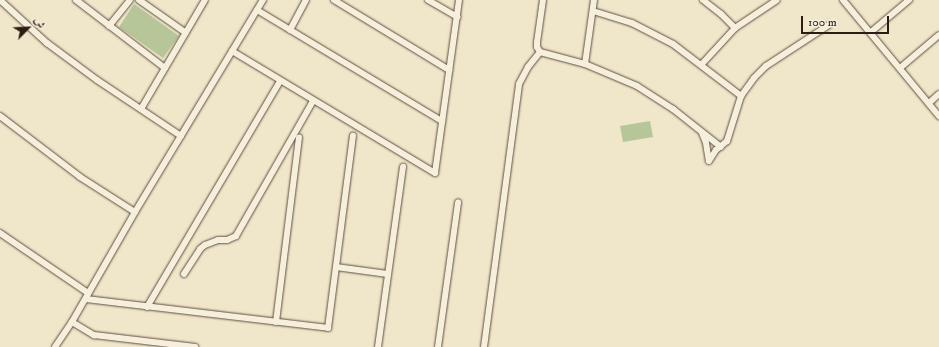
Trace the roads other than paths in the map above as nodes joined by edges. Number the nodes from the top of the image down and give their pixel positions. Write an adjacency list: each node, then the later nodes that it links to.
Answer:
1 (0, 0): 39 (street)
2 (76, 0): 21 (street)
3 (130, 0): 21 (street)
4 (139, 0): 25 (street)
5 (205, 0): 25 (street)
6 (263, 0): 17 (street)
7 (306, 0): 23 (street)
8 (334, 0): 33 (street)
9 (428, 0): 19 (street)
10 (459, 0): 19 (street)
11 (543, 0): 28 (street)
12 (594, 0): 18 (street)
13 (703, 0): 22 (street)
14 (777, 0): 22 (street)
15 (843, 0): 24 (street)
16 (909, 0): 24 (street)
17 (257, 10): 23 (street); 27 (street)
18 (593, 11): 29 (street); 30 (street)
19 (457, 17): 33 (street)
20 (829, 25): 36 (street)
21 (109, 26): 31 (street)
22 (735, 28): 30 (street)
23 (290, 30): 42 (street)
24 (871, 32): 32 (street)
25 (186, 33): 31 (street)
26 (939, 35): 32 (street)
27 (232, 51): 34 (street); 44 (street)
28 (540, 52): 29 (street); 63 (street)
29 (584, 64): 43 (street)
30 (701, 65): 36 (street)
31 (165, 68): 39 (street)
32 (900, 68): 38 (street)
33 (449, 70): 42 (street)
34 (280, 81): 37 (street); 56 (street)
35 (939, 94): 38 (street)
36 (741, 96): 47 (street)
37 (313, 101): 42 (street); 53 (street)
38 (928, 103): 41 (street)
39 (141, 109): 44 (street)
40 (0, 116): 50 (street)
41 (939, 116)
42 (442, 121)
43 (699, 128): 47 (street); 47 (street)
44 (181, 136): 50 (street)
45 (353, 136): 52 (street)
46 (299, 137): 58 (street)
47 (721, 147)
48 (403, 167): 54 (street)
49 (458, 202): 62 (street)
50 (135, 212): 55 (street)
51 (0, 233): 55 (street)
52 (336, 267): 54 (street); 58 (street)
53 (184, 274)
54 (388, 274): 61 (street)
55 (87, 296): 56 (street); 57 (street)
56 (146, 307): 58 (street)
57 (72, 322): 59 (street); 60 (street)
58 (276, 322)
59 (55, 347)
60 (195, 347)
61 (378, 347)
62 (438, 347)
63 (484, 347)

